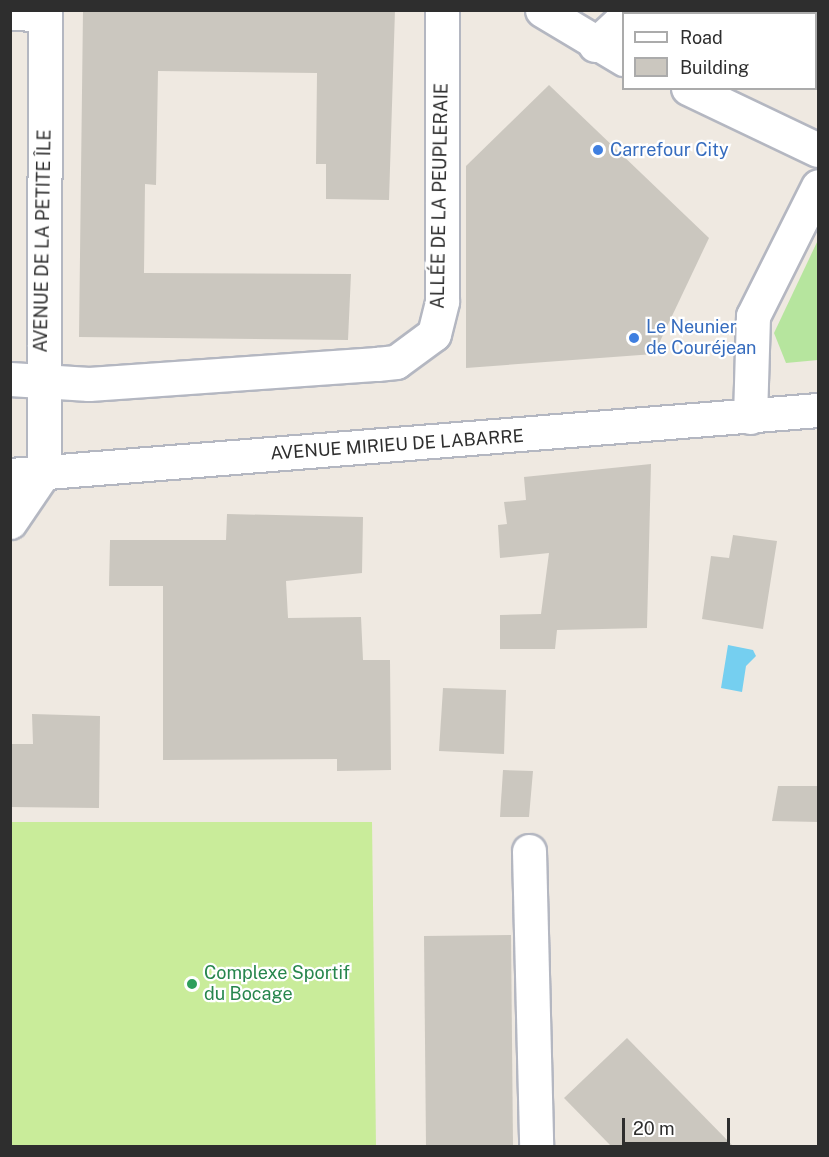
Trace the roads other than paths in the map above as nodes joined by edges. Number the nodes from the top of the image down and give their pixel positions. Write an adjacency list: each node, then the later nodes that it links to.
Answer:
1 (442, 10): 10 (street, ALLÉE DE LA PEUPLERAIE)
2 (542, 10): 6 (street)
3 (45, 12): 4 (street); 10 (street, AVENUE DE LA PETITE ÎLE)
4 (10, 13)
5 (622, 23): 6 (street)
6 (609, 52)
7 (692, 90): 8 (street)
8 (819, 150)
9 (819, 186): 12 (street)
10 (26, 379): 13 (street, AVENUE DE LA PETITE ÎLE)
11 (819, 410): 12 (street, AVENUE MIRIEU DE LABARRE)
12 (750, 417): 13 (street, AVENUE MIRIEU DE LABARRE)
13 (44, 471): 14 (street, AVENUE MIRIEU DE LABARRE); 15 (street)
14 (10, 475)
15 (10, 522)
16 (529, 851): 17 (street)
17 (536, 1146)

